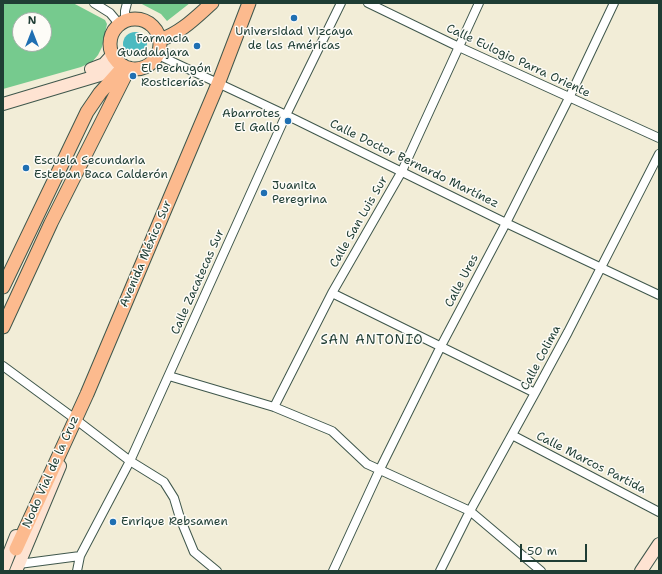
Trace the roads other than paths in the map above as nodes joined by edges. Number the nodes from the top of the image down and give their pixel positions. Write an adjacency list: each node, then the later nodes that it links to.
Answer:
1 (94, 3): 9 (street)
2 (128, 3): 9 (street)
3 (212, 3): 10 (main road)
4 (341, 3): 18 (street, Calle Zacatecas Sur)
5 (368, 3): 11 (street, Calle Eulogio Parra Oriente)
6 (479, 3): 11 (street, Calle San Luis Sur)
7 (614, 3): 16 (street, Calle Ures)
8 (247, 5): 14 (main road, Avenida México Sur)
9 (122, 23): 10 (main road); 13 (main road)
10 (160, 40): 12 (main road)
11 (459, 47): 16 (street, Calle Eulogio Parra Oriente); 21 (street, Calle San Luis Sur)
12 (158, 55): 13 (main road); 14 (street, Calle Doctor Bernardo Martínez)
13 (121, 63): 15 (main road); 17 (main road); 23 (main road); 24 (main road)
14 (218, 84): 18 (street, Calle Doctor Bernardo Martínez); 34 (main road, Avenida México Sur)
15 (3, 95)
16 (569, 98): 19 (street, Calle Eulogio Parra Oriente); 22 (street, Calle Ures)
17 (3, 104)
18 (286, 115): 21 (street, Calle Doctor Bernardo Martínez); 32 (street, Calle Zacatecas Sur)
19 (659, 138)
20 (659, 154): 25 (street, Calle Colima)
21 (402, 171): 22 (street, Calle Doctor Bernardo Martínez); 27 (street, Calle San Luis Sur)
22 (506, 223): 25 (street, Calle Doctor Bernardo Martínez); 30 (street, Calle Ures)
23 (15, 261): 24 (main road); 26 (main road)
24 (31, 266): 29 (main road)
25 (601, 268): 28 (street, Calle Doctor Bernardo Martínez); 33 (street, Calle Colima)
26 (3, 287)
27 (332, 294): 30 (street); 35 (street, Calle San Luis Sur)
28 (659, 295)
29 (3, 327)
30 (441, 346): 33 (street); 39 (street, Calle Ures)
31 (3, 366): 36 (street)
32 (169, 376): 35 (street); 38 (street, Calle Zacatecas Sur)
33 (536, 393): 37 (street, Calle Colima)
34 (87, 394): 36 (main road, Avenida México Sur); 43 (main road, Nodo Vial de la Cruz)
35 (274, 407): 39 (street)
36 (75, 419): 38 (street); 45 (main road, Avenida México Sur); 46 (main road, Avenida México Sur)
37 (512, 436): 40 (street, Calle Colima); 41 (street, Calle Marcos Partida)
38 (130, 461): 44 (street, Calle Zacatecas Sur); 48 (street)
39 (380, 469): 40 (street); 49 (street, Calle Ures)
40 (470, 511): 50 (street, Calle Colima); 51 (street)
41 (659, 512)
42 (659, 544): 52 (main road)
43 (16, 549)
44 (80, 556): 45 (street); 47 (street, Calle Zacatecas Sur)
45 (17, 568)
46 (3, 569)
47 (77, 571)
48 (217, 571)
49 (333, 571)
50 (440, 571)
51 (541, 571)
52 (641, 571)

